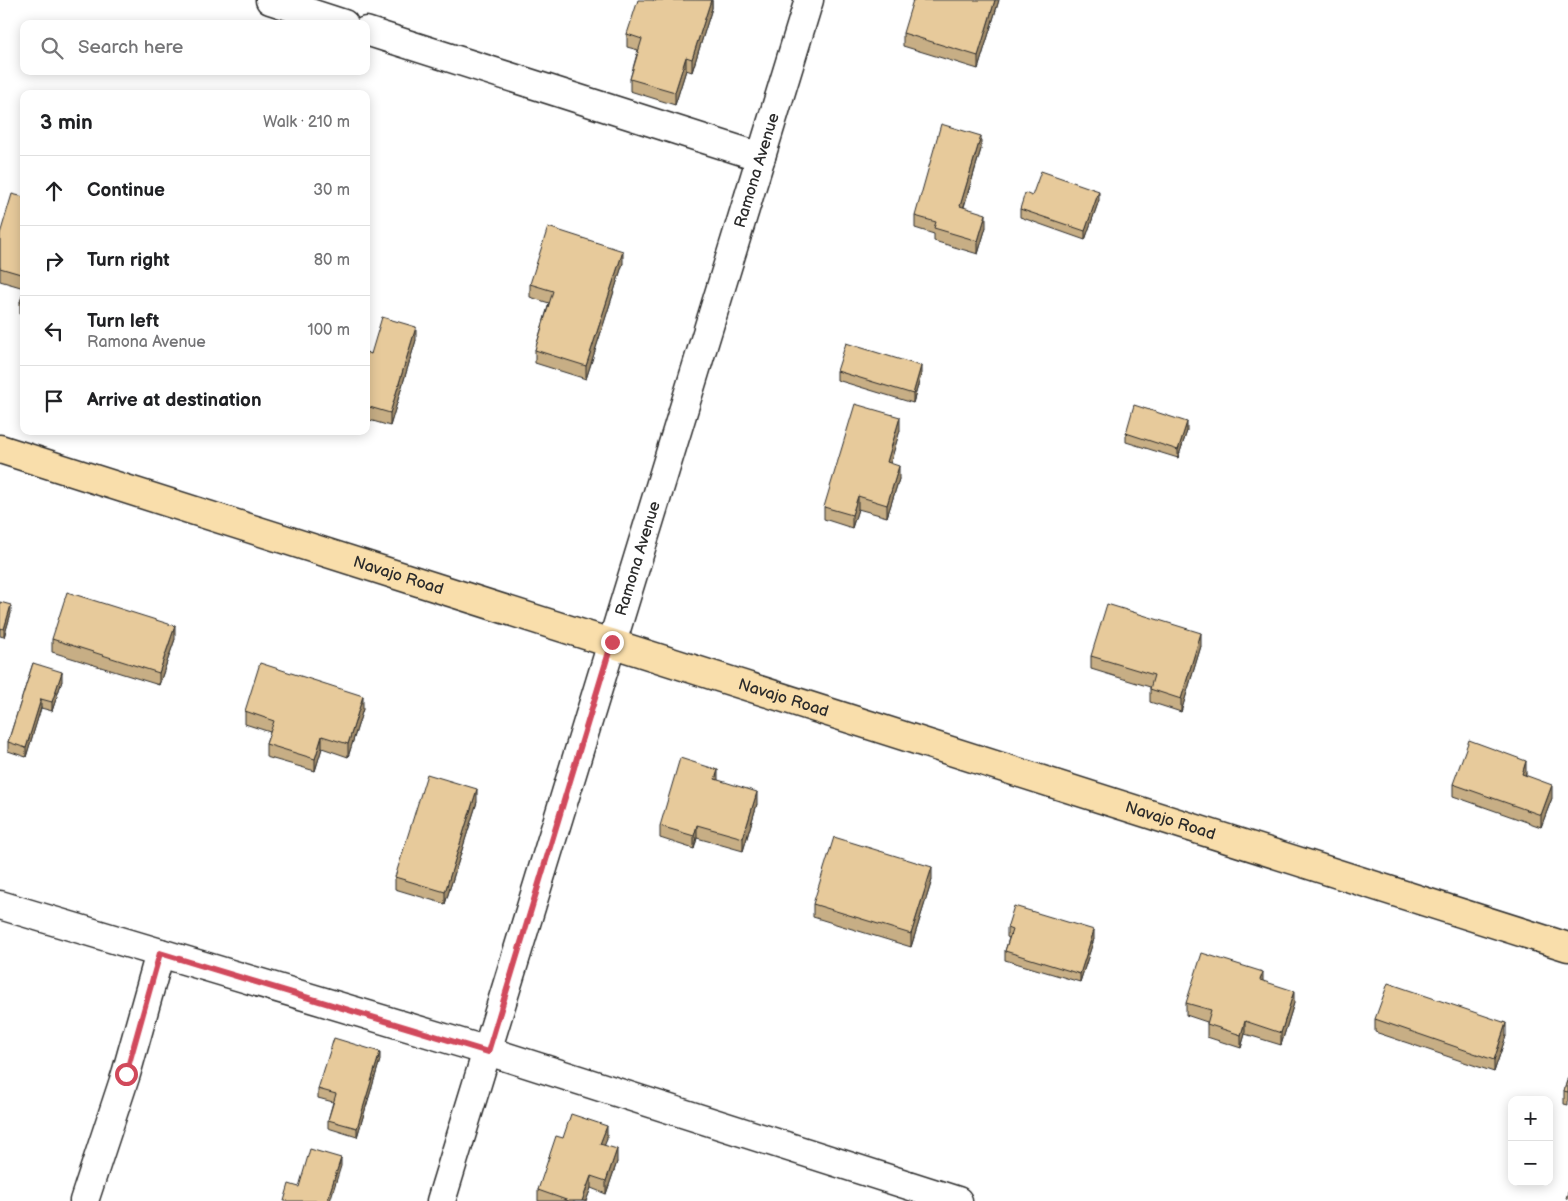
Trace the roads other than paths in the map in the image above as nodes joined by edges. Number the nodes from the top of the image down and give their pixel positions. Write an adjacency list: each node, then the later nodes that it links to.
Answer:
1 (270, 0): 3 (street)
2 (809, 0): 5 (street, Ramona Avenue)
3 (332, 20)
4 (370, 32): 5 (street)
5 (761, 157): 7 (street, Ramona Avenue)
6 (0, 450): 7 (main road, Navajo Road)
7 (612, 642): 9 (main road, Navajo Road); 11 (street, Ramona Avenue)
8 (0, 904): 10 (street)
9 (1568, 947)
10 (160, 953): 11 (street); 12 (street)
11 (488, 1052): 13 (street, Ramona Avenue); 14 (street)
12 (84, 1201)
13 (441, 1201)
14 (958, 1201)

